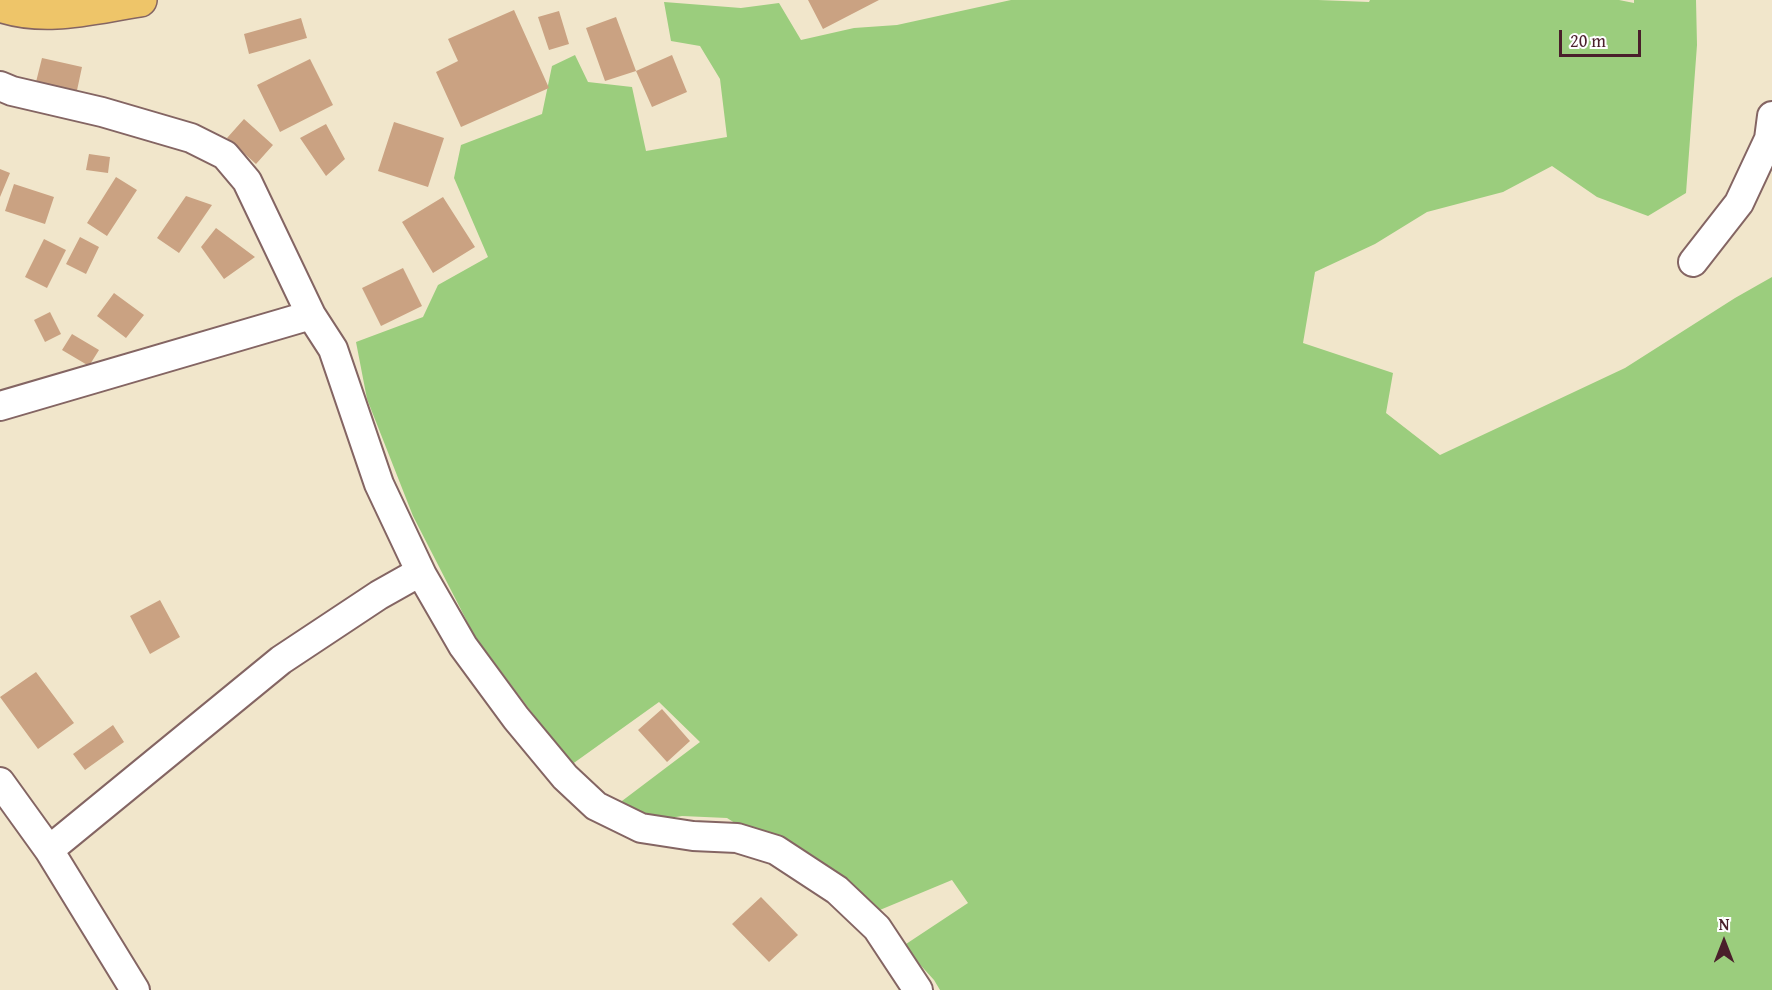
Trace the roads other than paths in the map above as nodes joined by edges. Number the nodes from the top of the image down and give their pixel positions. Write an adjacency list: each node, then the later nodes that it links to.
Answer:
1 (140, 0): 2 (highway)
2 (0, 5)
3 (0, 86): 6 (street)
4 (1772, 116): 5 (street)
5 (1693, 262)
6 (311, 315): 7 (street); 8 (street)
7 (0, 406)
8 (417, 576): 10 (street); 12 (street)
9 (0, 783): 10 (street)
10 (50, 850): 11 (street)
11 (135, 990)
12 (918, 990)

